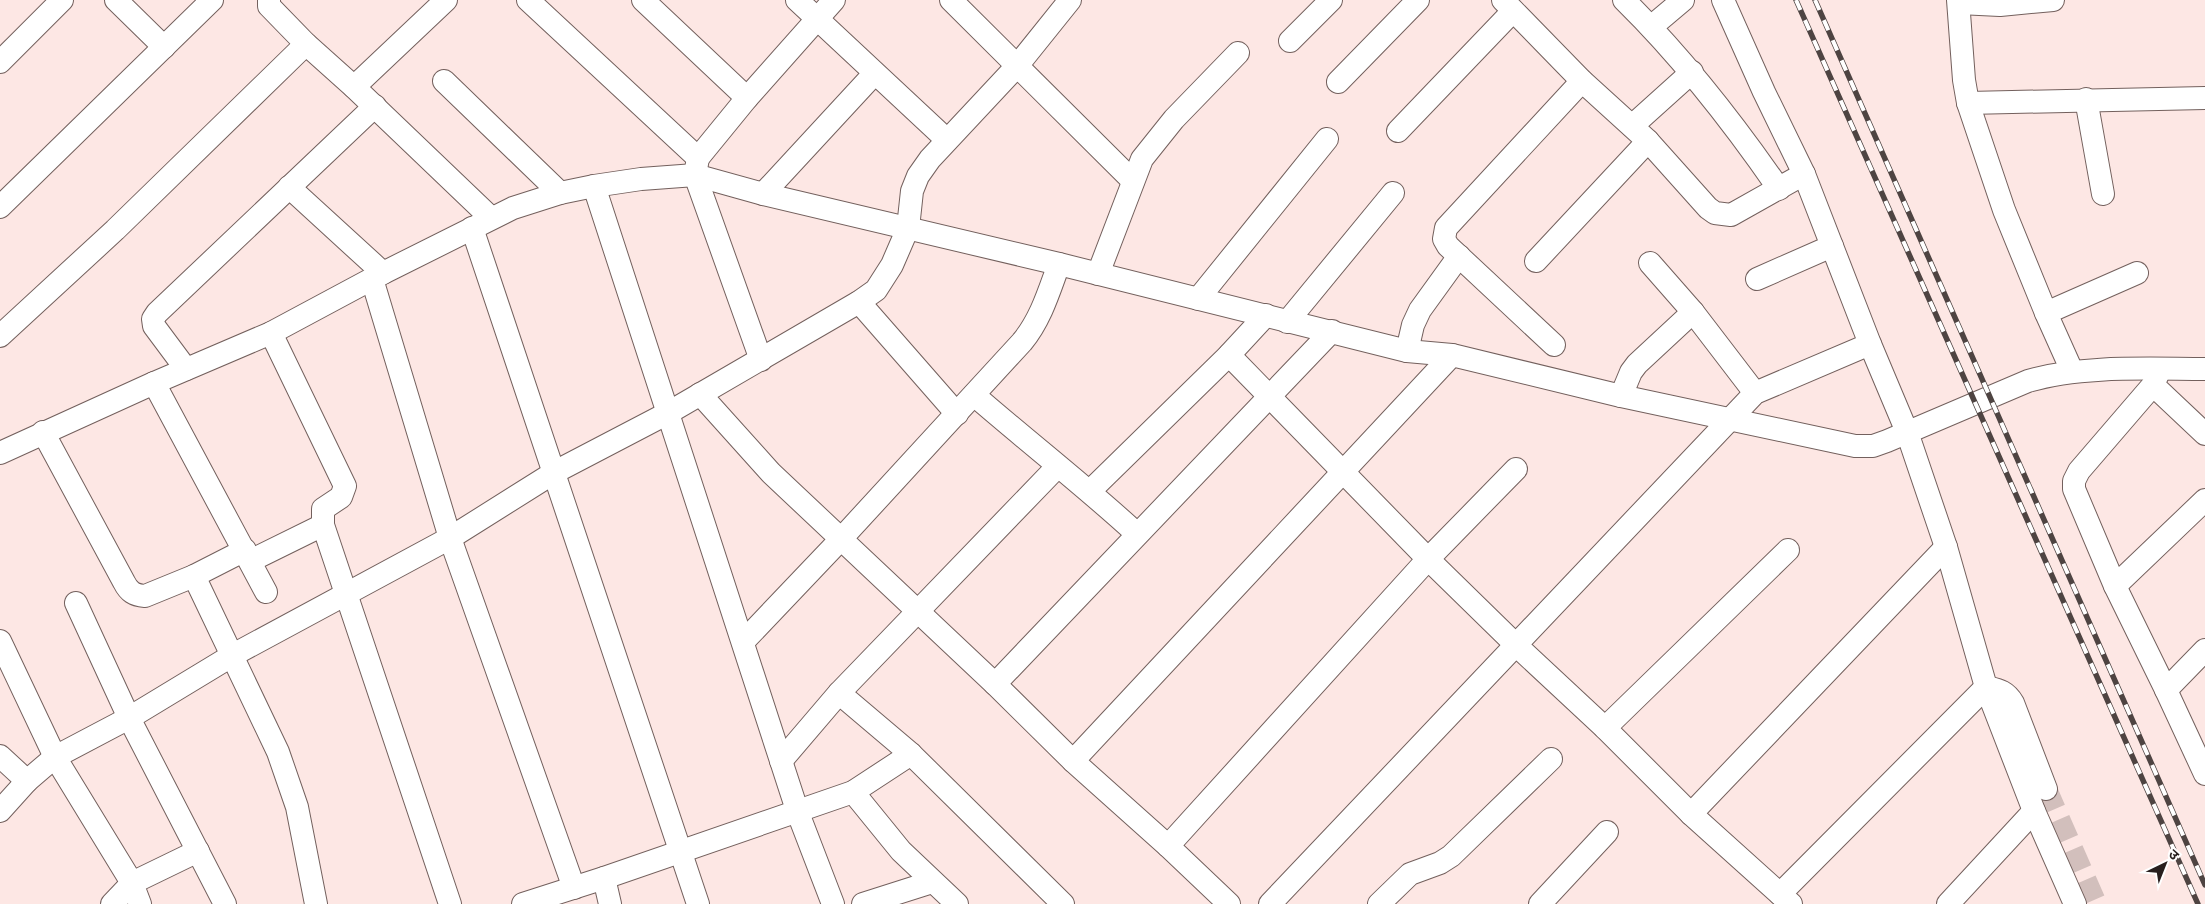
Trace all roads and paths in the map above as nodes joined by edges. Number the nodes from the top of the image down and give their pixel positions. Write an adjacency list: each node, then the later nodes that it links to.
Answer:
1 (62, 0): 27 (street)
2 (116, 0): 25 (street)
3 (212, 0): 25 (street)
4 (269, 0): 24 (street)
5 (446, 0): 34 (street)
6 (643, 0): 35 (street)
7 (796, 0): 21 (street)
8 (834, 0): 21 (street)
9 (951, 0): 28 (street)
10 (1070, 0): 28 (street)
11 (1331, 0): 23 (street)
12 (1418, 0): 33 (street)
13 (1624, 0): 22 (street)
14 (1683, 0): 22 (street)
15 (1723, 0): 45 (street)
16 (2053, 0): 19 (street)
17 (533, 2): 44 (street)
18 (1958, 2): 19 (street); 38 (street)
19 (2000, 2)
20 (1508, 5): 32 (street); 40 (street)
21 (816, 19): 30 (street); 35 (street)
22 (1651, 27): 29 (street)
23 (1290, 41)
24 (306, 44): 34 (street); 73 (street)
25 (164, 47): 54 (street)
26 (1238, 53): 46 (street)
27 (0, 62)
28 (1017, 66): 43 (street); 46 (street)
29 (1692, 72): 41 (street); 49 (street)
30 (874, 74): 43 (street); 52 (street)
31 (444, 81): 51 (street)
32 (1582, 81): 41 (street); 58 (street)
33 (1338, 82)
34 (354, 87): 39 (street)
35 (747, 98): 44 (street)
36 (2205, 98): 37 (street)
37 (2086, 99): 38 (street); 53 (street)
38 (1968, 103): 69 (street)
39 (375, 106): 48 (street); 55 (street)
40 (1398, 132)
41 (1640, 134): 49 (street); 59 (street)
42 (1327, 139): 66 (street)
43 (947, 140): 56 (street)
44 (697, 167): 47 (street); 52 (street); 79 (street)
45 (1804, 174): 49 (street); 57 (street)
46 (1133, 181): 63 (street)
47 (594, 186): 51 (street); 90 (street)
48 (289, 187): 64 (street); 80 (street)
49 (1779, 189)
50 (1393, 193): 70 (street)
51 (560, 194): 55 (street)
52 (763, 194): 56 (street)
53 (2103, 194)
54 (0, 207)
55 (482, 223): 64 (street); 99 (street)
56 (908, 228): 61 (street); 67 (street)
57 (1832, 246): 65 (street); 74 (street)
58 (1459, 256): 75 (street); 76 (street)
59 (1536, 261)
60 (1650, 263): 68 (street)
61 (1059, 264): 63 (street); 87 (street)
62 (2136, 272): 69 (street)
63 (1098, 274): 66 (street)
64 (378, 276): 72 (street); 105 (street)
65 (1756, 279)
66 (1198, 299): 70 (street)
67 (859, 302): 79 (street); 91 (street)
68 (1693, 312): 85 (street); 88 (street)
69 (2046, 313): 82 (street)
70 (1276, 319): 71 (street); 77 (street)
71 (1332, 331): 76 (street); 89 (street)
72 (271, 333): 80 (street); 103 (street)
73 (0, 336)
74 (1870, 344): 85 (street); 94 (street)
75 (1554, 345)
76 (1407, 351): 78 (street)
77 (1229, 355): 89 (street); 101 (street)
78 (1452, 355): 88 (street); 100 (street)
79 (761, 360): 86 (street)
80 (186, 369): 84 (street)
81 (2205, 370): 83 (street)
82 (2072, 371): 83 (street); 94 (street)
83 (2156, 377): 95 (street); 112 (street)
84 (154, 383): 93 (street); 109 (street)
85 (1755, 393): 92 (street)
86 (700, 394): 90 (street); 106 (street)
87 (974, 395): 91 (street); 97 (street)
88 (1621, 396): 92 (street)
89 (1269, 397): 100 (street); 104 (street)
90 (668, 413): 99 (street); 118 (street)
91 (957, 414): 106 (street)
92 (1730, 419): 94 (street); 119 (street)
93 (43, 432): 96 (street); 111 (street)
94 (1906, 432): 107 (street)
95 (2205, 434)
96 (0, 453)
97 (1057, 466): 101 (street); 116 (street)
98 (1516, 469): 110 (street)
99 (555, 472): 105 (street); 145 (street)
100 (1344, 472): 110 (street); 133 (street)
101 (1090, 491): 104 (street)
102 (2205, 500): 112 (street)
103 (323, 525): 109 (street); 114 (street)
104 (1137, 534): 122 (street)
105 (450, 538): 114 (street); 149 (street)
106 (841, 539): 116 (street); 118 (street)
107 (1946, 547): 123 (street); 141 (street)
108 (1788, 550): 127 (street)
109 (247, 556): 111 (street); 113 (street)
110 (1428, 559): 119 (street); 143 (street)
111 (194, 576): 121 (street)
112 (2115, 586): 124 (street)
113 (266, 592)
114 (347, 592): 121 (street); 155 (street)
115 (76, 603): 126 (street)
116 (918, 611): 122 (street); 125 (street)
117 (0, 641): 130 (street)
118 (743, 642): 132 (street)
119 (1516, 646): 127 (street); 164 (street)
120 (2205, 650): 124 (street)
121 (233, 655): 126 (street); 154 (street)
122 (995, 684): 133 (street)
123 (1986, 687): 136 (street); 138 (street); 150 (street)
124 (2166, 690): 134 (street)
125 (839, 694): 128 (street); 132 (street)
126 (129, 718): 130 (street); 144 (street)
127 (1605, 728): 141 (street)
128 (911, 754): 137 (street); 162 (street)
129 (0, 756): 135 (street)
130 (55, 757): 135 (street); 148 (street)
131 (1551, 759): 165 (street)
132 (781, 761): 140 (street)
133 (1073, 761): 143 (street)
134 (2205, 774)
135 (28, 781): 139 (street)
136 (2046, 788)
137 (853, 792): 140 (street); 147 (street)
138 (2034, 810): 167 (street); 168 (street)
139 (0, 811)
140 (798, 812): 145 (street); 159 (street)
141 (1691, 814): 150 (street)
142 (1607, 832): 166 (street)
143 (1168, 846): 163 (street)
144 (198, 851): 148 (street); 153 (street)
145 (679, 852): 146 (street); 158 (street)
146 (604, 878): 149 (street); 157 (street)
147 (932, 882): 160 (street); 161 (street)
148 (132, 883): 151 (street); 152 (street)
149 (574, 888): 156 (street)
150 (1786, 899)
151 (112, 904)
152 (140, 904)
153 (225, 904)
154 (316, 904)
155 (450, 904)
156 (523, 904)
157 (610, 904)
158 (698, 904)
159 (833, 904)
160 (863, 904)
161 (957, 904)
162 (1063, 904)
163 (1229, 904)
164 (1270, 904)
165 (1379, 904)
166 (1540, 904)
167 (1948, 904)
168 (2075, 904)

